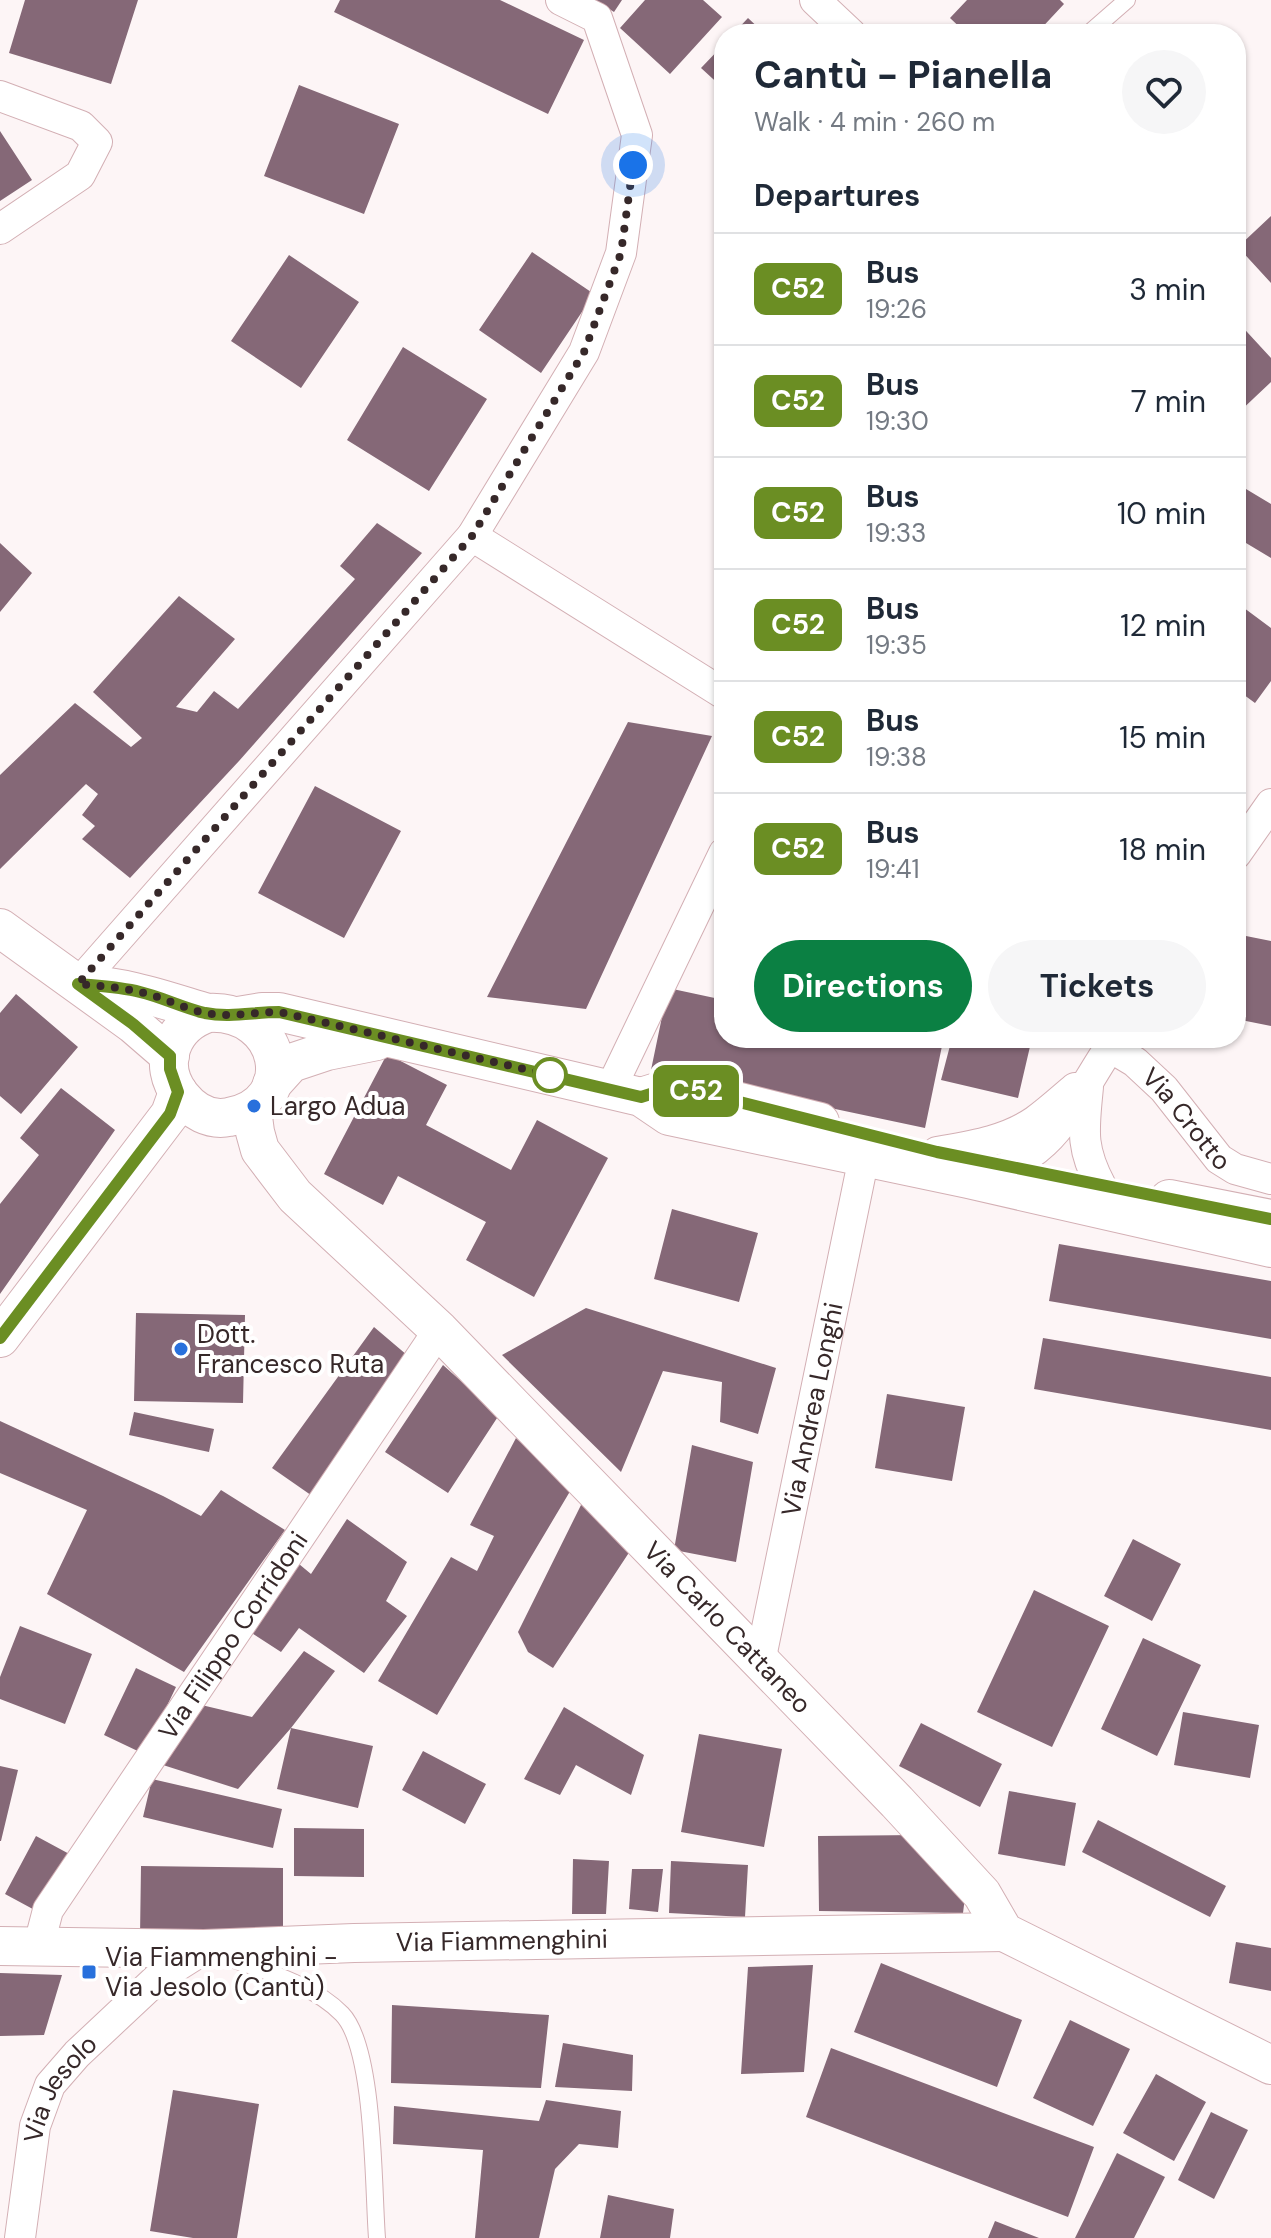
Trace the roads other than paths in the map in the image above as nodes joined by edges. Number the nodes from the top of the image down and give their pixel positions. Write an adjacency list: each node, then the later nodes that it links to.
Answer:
1 (561, 0): 8 (street)
2 (815, 0): 4 (street)
3 (1127, 0): 5 (lane)
4 (840, 24)
5 (1099, 24)
6 (0, 96): 7 (street)
7 (0, 229)
8 (472, 536): 9 (street); 14 (street)
9 (714, 688)
10 (1271, 804): 11 (street)
11 (1246, 840)
12 (714, 877): 21 (street)
13 (0, 928): 14 (street)
14 (78, 984): 15 (street); 19 (street)
15 (223, 1015): 16 (street); 19 (street); 22 (street)
16 (399, 1039): 21 (street); 22 (street)
17 (1109, 1048): 20 (street)
18 (1120, 1048): 27 (street, Via Crotto)
19 (174, 1074): 22 (street); 32 (street)
20 (1089, 1077): 23 (street); 25 (street); 28 (street)
21 (626, 1093): 23 (street); 24 (street)
22 (264, 1097): 31 (street, Via Carlo Cattaneo)
23 (937, 1152): 25 (street)
24 (864, 1157): 26 (street); 33 (street, Via Andrea Longhi)
25 (1008, 1167): 26 (street); 28 (street)
26 (968, 1179): 30 (street)
27 (1271, 1179)
28 (1101, 1186): 29 (street)
29 (1271, 1219)
30 (1271, 1248)
31 (439, 1330): 33 (street, Via Carlo Cattaneo); 36 (street, Via Filippo Corridoni)
32 (0, 1338)
33 (760, 1662): 34 (street, Via Carlo Cattaneo)
34 (1004, 1932): 37 (street, Via Fiammenghini); 38 (street)
35 (0, 1946): 36 (street, Via Fiammenghini)
36 (45, 1948): 37 (street, Via Fiammenghini)
37 (204, 1949): 39 (street, Via Jesolo); 40 (lane)
38 (1271, 2065)
39 (20, 2238)
40 (377, 2238)

